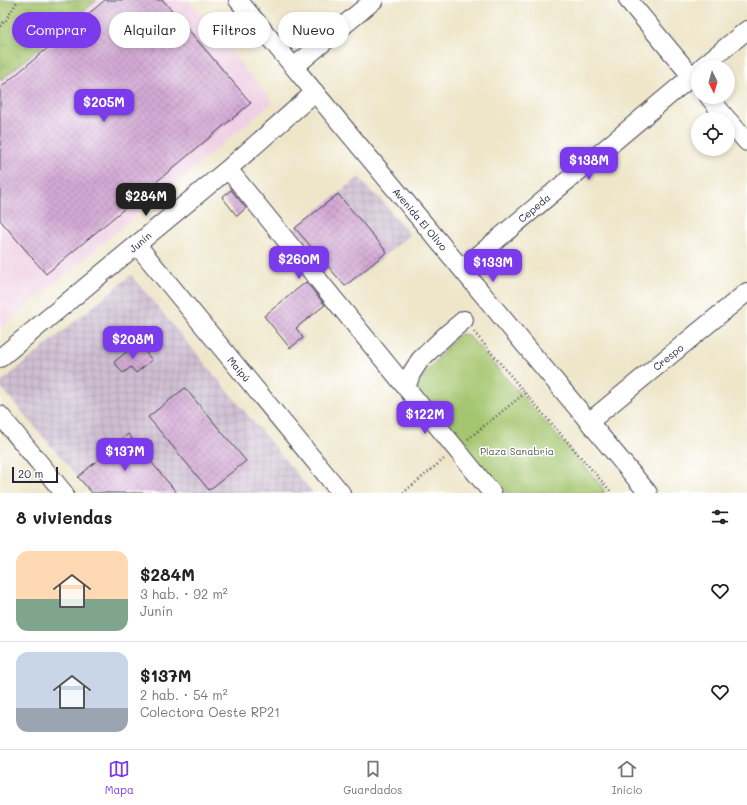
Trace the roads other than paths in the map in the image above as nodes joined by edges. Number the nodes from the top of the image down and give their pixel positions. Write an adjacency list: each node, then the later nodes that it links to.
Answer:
1 (238, 0): 6 (street, Avenida El Olivo)
2 (374, 0): 6 (street)
3 (628, 0): 7 (street)
4 (747, 30): 5 (street, Cepeda)
5 (713, 60)
6 (294, 67): 9 (street, Avenida El Olivo)
7 (691, 68)
8 (691, 79): 16 (street, Cepeda)
9 (315, 92): 14 (street, Junín); 16 (street, Avenida El Olivo)
10 (715, 104): 11 (street)
11 (722, 112)
12 (735, 127): 13 (street)
13 (747, 142)
14 (228, 169): 15 (street, Junín); 20 (street)
15 (137, 245): 19 (street, Junín); 24 (street, Maipú)
16 (462, 269): 22 (street, Avenida El Olivo)
17 (747, 292): 22 (street, Crespo)
18 (464, 320): 20 (street)
19 (0, 358)
20 (406, 388): 25 (street)
21 (0, 415): 23 (street)
22 (589, 422): 26 (street, Avenida El Olivo)
23 (64, 493)
24 (341, 493)
25 (492, 493)
26 (648, 493)

